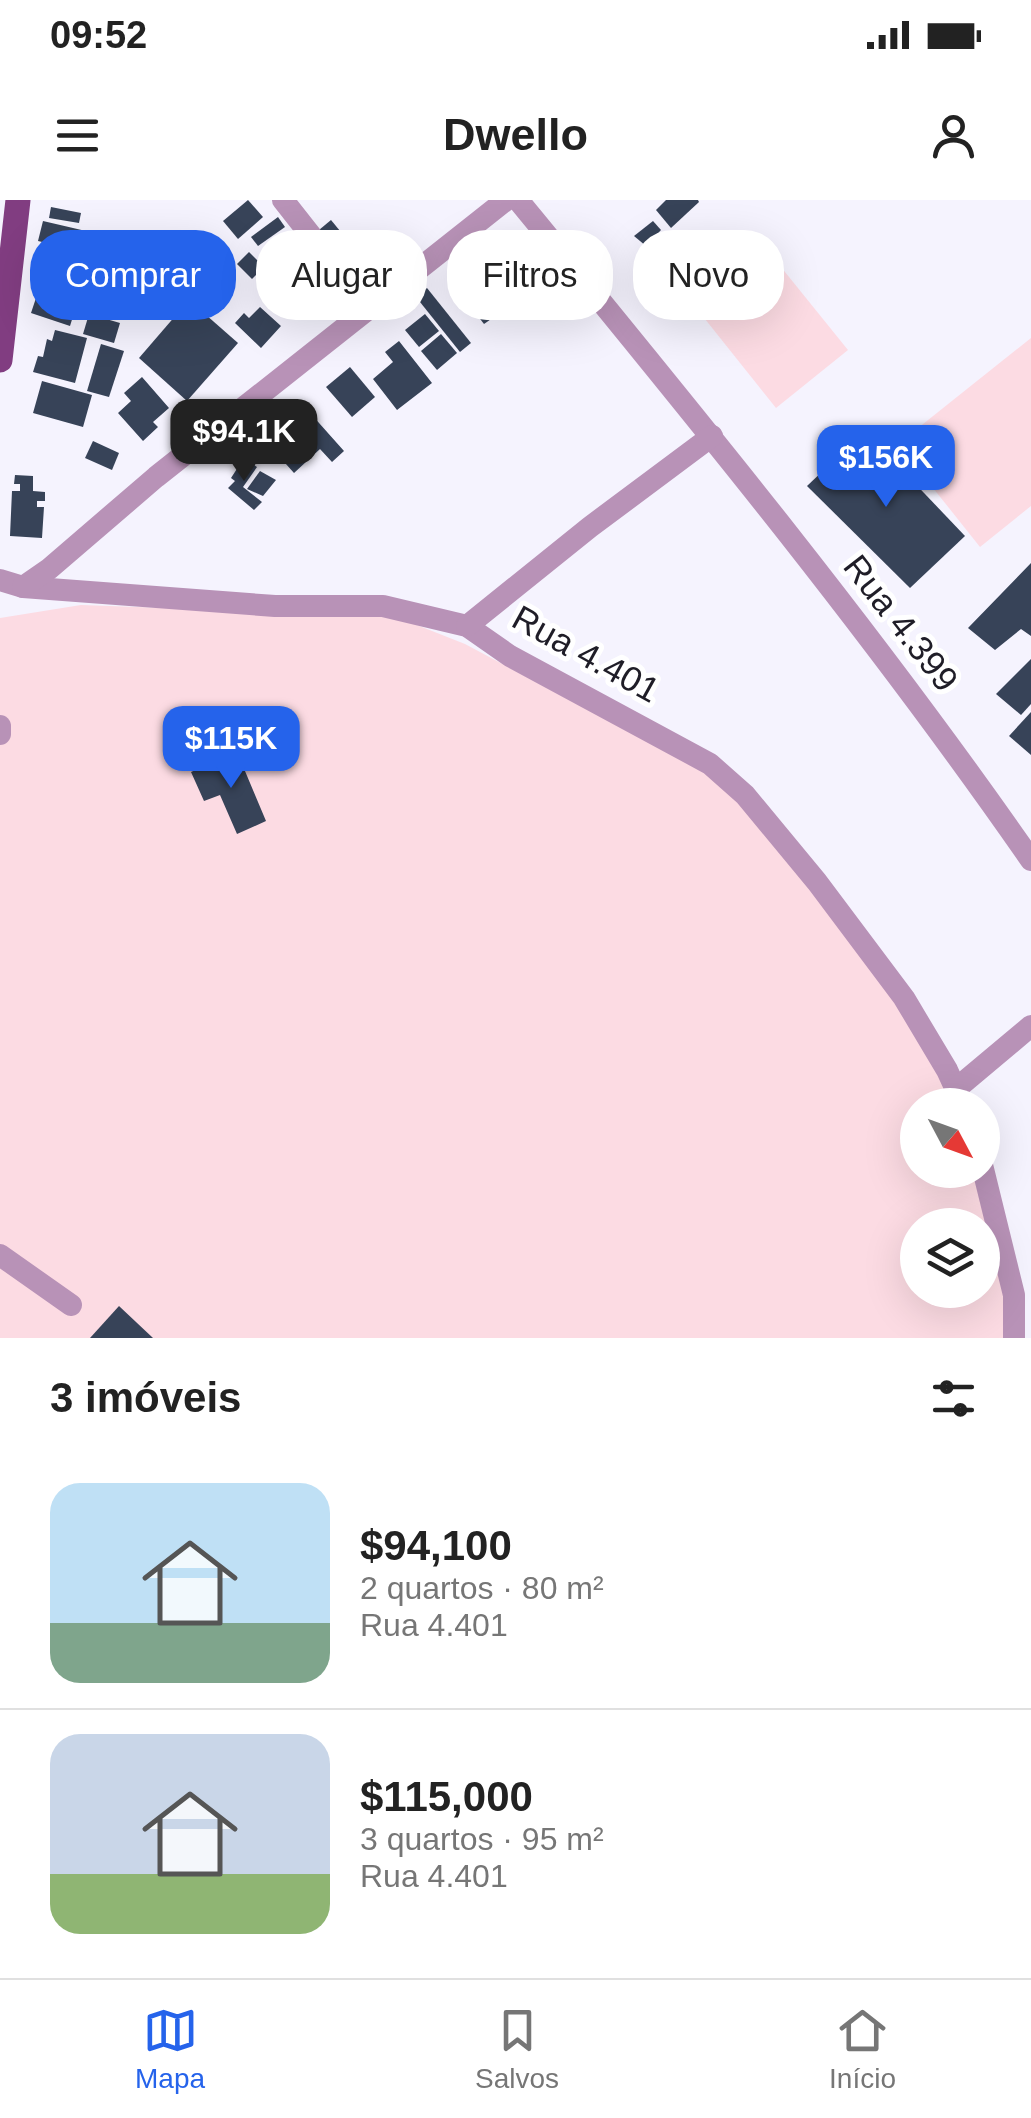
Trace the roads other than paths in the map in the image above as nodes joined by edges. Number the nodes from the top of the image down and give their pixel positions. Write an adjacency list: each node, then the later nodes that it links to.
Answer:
1 (18, 200): 6 (main road)
2 (283, 200): 5 (street)
3 (506, 200): 7 (street)
4 (518, 200): 10 (street, Rua 4.399)
5 (307, 230)
6 (6, 250): 9 (main road)
7 (427, 262)
8 (353, 320): 11 (street)
9 (0, 360)
10 (712, 436): 12 (street); 15 (street, Rua 4.399)
11 (7, 587): 12 (street, Rua 4.401)
12 (468, 626): 17 (street, Rua 4.401)
13 (0, 726): 14 (street)
14 (0, 734)
15 (1031, 860)
16 (1031, 1026): 18 (street)
17 (955, 1088)
18 (968, 1088)
19 (989, 1188): 21 (street)
20 (0, 1255): 22 (street)
21 (1022, 1299): 23 (street)
22 (71, 1305)
23 (1014, 1338)

